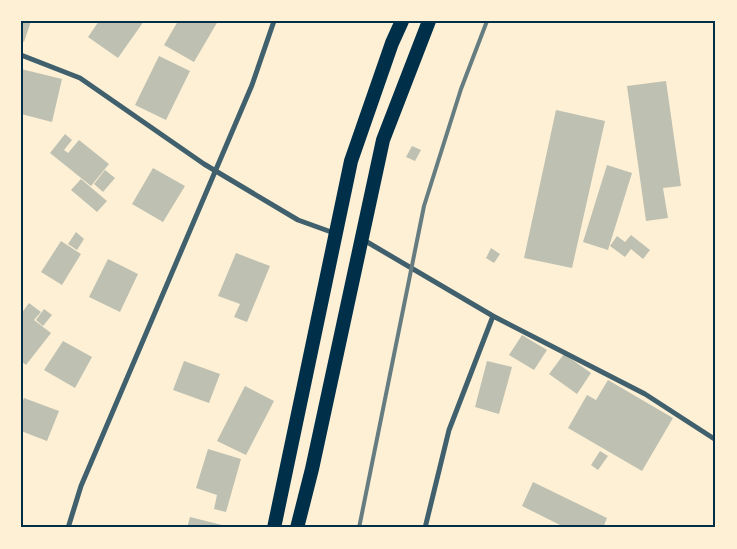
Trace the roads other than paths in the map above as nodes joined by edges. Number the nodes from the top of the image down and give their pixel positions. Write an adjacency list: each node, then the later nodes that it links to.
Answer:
1 (274, 21): 5 (street)
2 (402, 21): 6 (highway)
3 (429, 21): 7 (highway)
4 (21, 55): 5 (street)
5 (215, 170): 6 (street); 10 (street)
6 (336, 234): 11 (highway)
7 (360, 238): 8 (street); 12 (highway)
8 (493, 316): 9 (street); 13 (street)
9 (716, 440)
10 (68, 528)
11 (274, 528)
12 (297, 528)
13 (425, 528)

